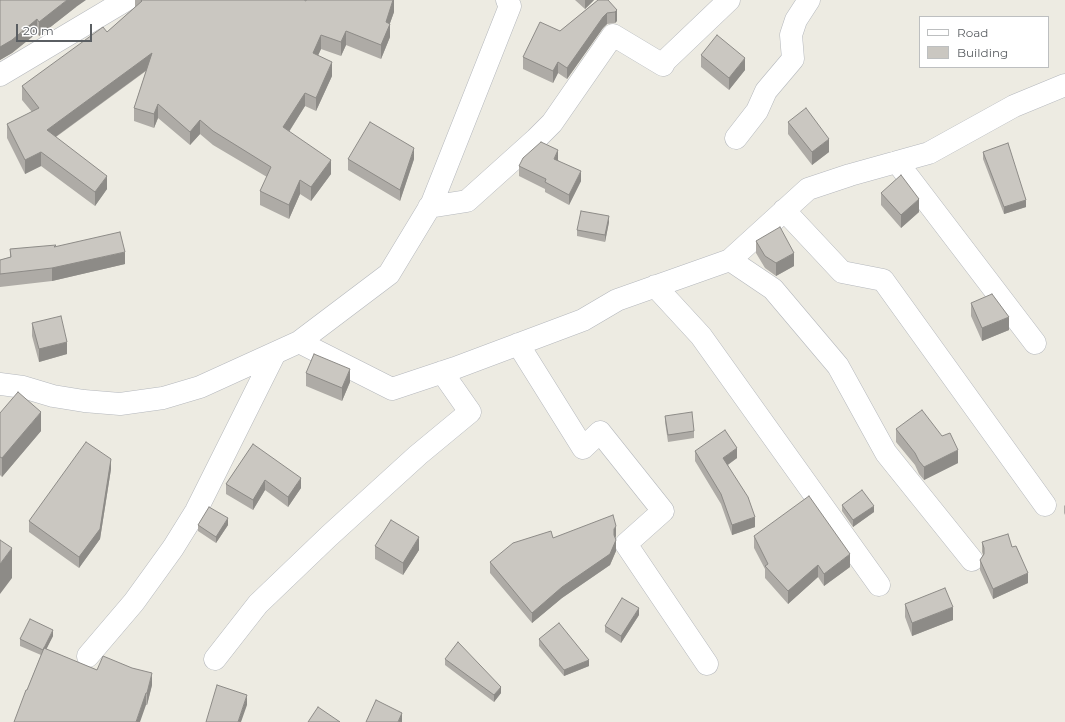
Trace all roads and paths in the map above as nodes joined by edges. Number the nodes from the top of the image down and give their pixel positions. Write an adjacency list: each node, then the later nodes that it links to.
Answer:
1 (126, 0): 5 (street)
2 (507, 0): 9 (street)
3 (729, 0): 9 (street)
4 (809, 0): 7 (street)
5 (0, 75)
6 (1065, 85): 8 (street)
7 (736, 138)
8 (897, 162): 10 (street); 15 (street)
9 (429, 207): 13 (street)
10 (784, 210): 11 (street); 19 (street)
11 (730, 260): 12 (street); 20 (street)
12 (655, 286): 14 (street); 21 (street)
13 (299, 342): 16 (street); 17 (street)
14 (518, 344): 17 (street); 24 (street)
15 (1035, 344)
16 (275, 353): 18 (street); 22 (street)
17 (442, 372): 23 (street)
18 (0, 384)
19 (1045, 505)
20 (972, 560)
21 (879, 585)
22 (88, 656)
23 (215, 659)
24 (707, 664)

